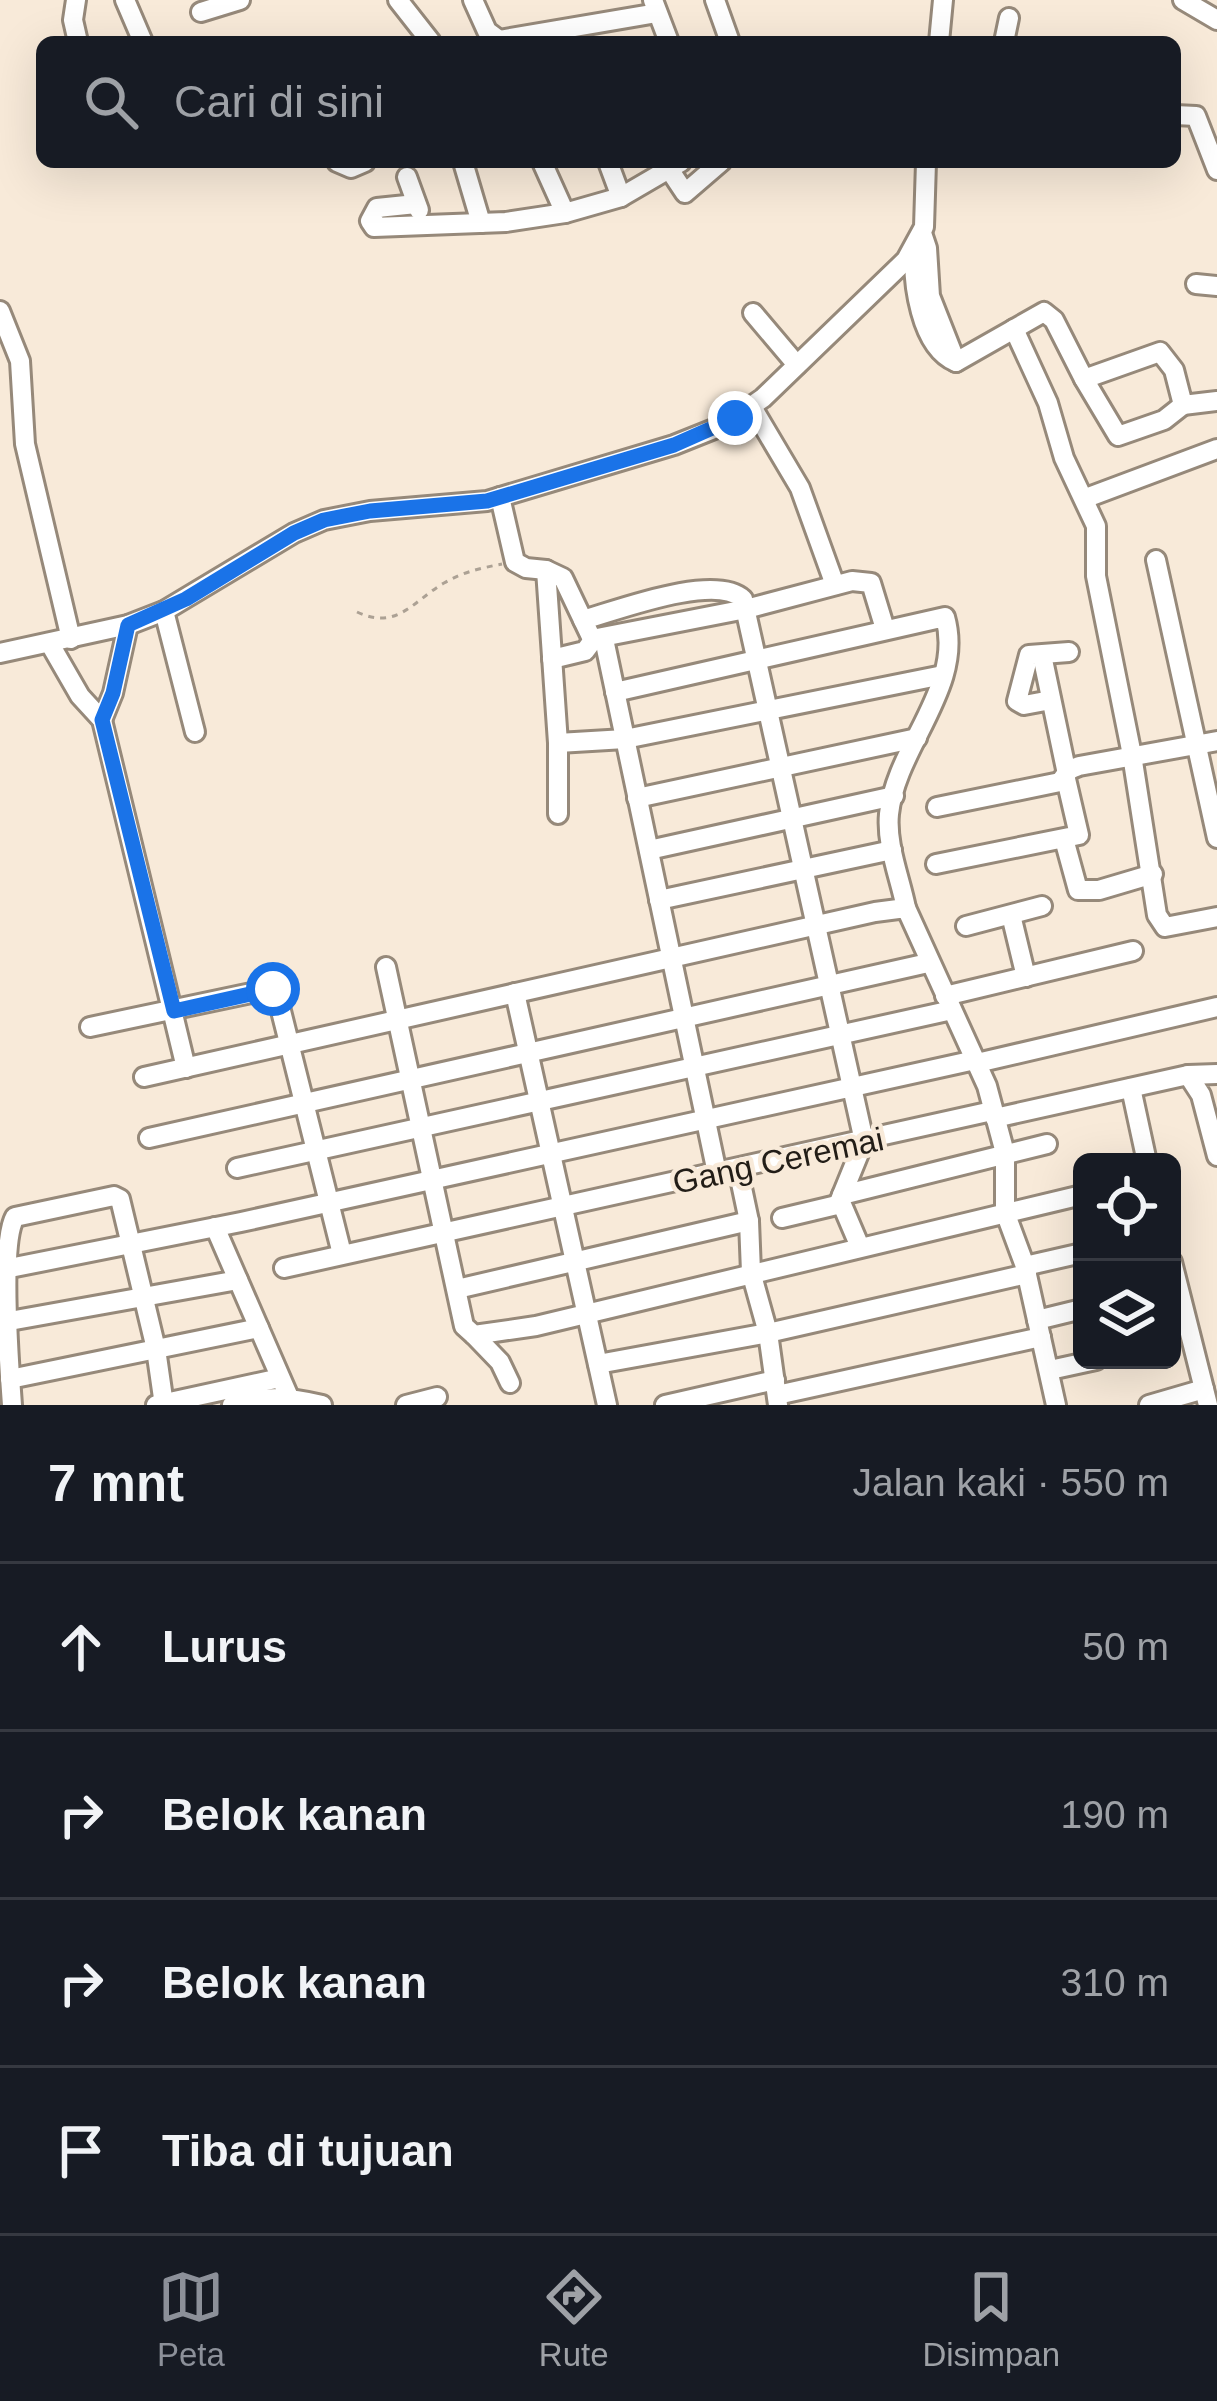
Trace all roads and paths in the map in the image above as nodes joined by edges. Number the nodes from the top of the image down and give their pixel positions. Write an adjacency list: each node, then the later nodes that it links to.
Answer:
1 (76, 0): 14 (street)
2 (125, 0): 15 (street)
3 (240, 0): 10 (street)
4 (398, 0): 16 (street)
5 (473, 0): 17 (street)
6 (715, 0): 21 (street)
7 (943, 0): 22 (street)
8 (1184, 0): 13 (street)
9 (655, 6): 12 (street); 20 (street)
10 (201, 12)
11 (1010, 17): 23 (street)
12 (604, 20): 18 (street); 19 (street)
13 (1217, 20)
14 (77, 36)
15 (140, 36)
16 (423, 36)
17 (492, 36)
18 (566, 36)
19 (610, 36)
20 (667, 36)
21 (728, 36)
22 (940, 36)
23 (1005, 36)
24 (1181, 115): 32 (street)
25 (465, 168): 37 (street)
26 (545, 168): 36 (street)
27 (610, 168): 34 (street)
28 (664, 168): 34 (street)
29 (668, 168): 30 (street)
30 (714, 168)
31 (925, 168): 39 (street)
32 (1217, 170)
33 (407, 177): 35 (street)
34 (621, 197): 36 (street)
35 (416, 204): 38 (street); 38 (street)
36 (565, 213): 37 (street)
37 (481, 224): 38 (street)
38 (424, 225)
39 (919, 240): 44 (street); 45 (street)
40 (1196, 284): 41 (street)
41 (1217, 286)
42 (0, 311): 63 (street)
43 (754, 313): 45 (street)
44 (1014, 328): 46 (street); 52 (street)
45 (797, 365): 49 (street)
46 (1084, 379): 48 (street); 48 (street)
47 (1217, 401): 48 (street)
48 (1183, 405)
49 (752, 407): 51 (street); 56 (street)
50 (1217, 449): 52 (street)
51 (500, 497): 54 (street); 58 (street)
52 (1086, 499): 83 (street)
53 (1156, 560): 82 (street)
54 (515, 562): 55 (street); 59 (path)
55 (546, 570): 60 (street); 70 (street)
56 (835, 584): 57 (street); 62 (street)
57 (746, 609): 60 (street); 64 (street); 71 (street)
58 (164, 611): 61 (street); 77 (street)
59 (357, 613)
60 (583, 620): 64 (street)
61 (128, 625): 63 (street); 76 (street)
62 (885, 628): 71 (street); 72 (street)
63 (71, 639): 65 (street)
64 (599, 639): 70 (street); 73 (street)
65 (50, 644): 67 (street); 76 (street)
66 (1069, 652): 68 (street)
67 (0, 653)
68 (1036, 655): 69 (street); 74 (street); 74 (street)
69 (1008, 656)
70 (552, 659): 81 (street)
71 (758, 660): 73 (street); 75 (street)
72 (943, 675): 75 (street); 78 (street)
73 (615, 692): 79 (street)
74 (1052, 700): 85 (street)
75 (769, 713): 79 (street); 84 (street)
76 (102, 720): 114 (street)
77 (195, 732)
78 (917, 738): 84 (street); 86 (street)
79 (625, 739): 81 (street); 87 (street)
80 (1217, 741): 82 (street)
81 (558, 743): 89 (street)
82 (1196, 743): 83 (street); 91 (street)
83 (1132, 755): 85 (street); 97 (street)
84 (781, 767): 87 (street); 90 (street)
85 (1066, 776): 88 (street); 92 (street)
86 (893, 796): 90 (street); 94 (street)
87 (638, 798): 93 (street)
88 (937, 807)
89 (558, 814)
90 (792, 818): 93 (street); 96 (street)
91 (1217, 838)
92 (1064, 839): 95 (street); 97 (street)
93 (649, 850): 98 (street)
94 (892, 850): 96 (street); 100 (street)
95 (936, 865)
96 (803, 868): 98 (street); 103 (street)
97 (1153, 874): 102 (street)
98 (659, 900): 106 (street)
99 (1042, 906): 101 (street)
100 (906, 908): 103 (street); 107 (street)
101 (1011, 915): 104 (street); 109 (street)
102 (1217, 917)
103 (816, 925): 106 (street); 110 (street)
104 (966, 926)
105 (1132, 951): 109 (street)
106 (671, 957): 111 (street); 115 (street)
107 (928, 963): 110 (street); 112 (street)
108 (386, 967): 116 (street)
109 (1026, 977): 112 (street)
110 (829, 982): 115 (street); 118 (street)
111 (515, 993): 116 (street); 120 (street)
112 (949, 1003): 118 (street); 121 (street)
113 (1217, 1007): 121 (street)
114 (174, 1011): 117 (street); 119 (street); 123 (street)
115 (684, 1015): 120 (street); 122 (street)
116 (396, 1018): 119 (street); 127 (street)
117 (90, 1027)
118 (841, 1035): 122 (street); 129 (street)
119 (288, 1045): 123 (street); 130 (street)
120 (528, 1051): 127 (street); 131 (street)
121 (976, 1061): 129 (street); 132 (street)
122 (695, 1066): 131 (street); 133 (street)
123 (186, 1068): 126 (street)
124 (1217, 1074): 125 (street, Gang Ceremai)
125 (1188, 1075): 128 (street, Gang Ceremai); 137 (street)
126 (144, 1077)
127 (410, 1078): 130 (street); 134 (street)
128 (1131, 1088): 132 (street, Gang Ceremai); 141 (street)
129 (853, 1089): 133 (street); 136 (street)
130 (305, 1101): 135 (street); 139 (street)
131 (539, 1101): 134 (street); 142 (street)
132 (994, 1114): 136 (street, Gang Ceremai); 140 (street)
133 (706, 1120): 142 (street); 144 (street)
134 (420, 1127): 139 (street); 145 (street)
135 (148, 1138)
136 (864, 1142): 144 (street, Gang Ceremai); 147 (street)
137 (1216, 1142)
138 (1046, 1144): 140 (street)
139 (316, 1148): 143 (street); 148 (street)
140 (1005, 1153): 147 (street); 150 (street)
141 (1145, 1153)
142 (551, 1154): 145 (street); 149 (street)
143 (237, 1168)
144 (728, 1171): 149 (street, Gang Ceremai); 152 (street)
145 (432, 1180): 148 (street); 154 (street)
146 (1073, 1197): 150 (street)
147 (842, 1199): 151 (street); 156 (street)
148 (329, 1201): 153 (street); 157 (street)
149 (563, 1207): 154 (street, Gang Ceremai); 159 (street)
150 (1005, 1212): 156 (street); 162 (street)
151 (782, 1218)
152 (748, 1221): 159 (street); 163 (street)
153 (221, 1226): 155 (street); 164 (street)
154 (444, 1231): 157 (street, Gang Ceremai); 165 (street)
155 (133, 1245): 161 (street); 161 (street); 166 (street)
156 (860, 1247): 163 (street)
157 (342, 1254): 160 (street, Gang Ceremai)
158 (1073, 1256): 162 (street)
159 (574, 1259): 165 (street); 167 (street)
160 (284, 1268)
161 (0, 1270): 169 (street)
162 (1026, 1270): 171 (street); 172 (street)
163 (751, 1272): 167 (street); 172 (street)
164 (238, 1280): 166 (street); 170 (street)
165 (457, 1288): 173 (street)
166 (143, 1298): 169 (street); 175 (street)
167 (587, 1311): 173 (street); 176 (street)
168 (1073, 1313): 171 (street)
169 (4, 1322): 180 (street)
170 (259, 1328): 175 (street); 179 (street)
171 (1039, 1329): 178 (street); 182 (street)
172 (768, 1333): 176 (street); 182 (street)
173 (474, 1335): 181 (street)
174 (1182, 1341): 185 (street)
175 (155, 1349): 180 (street); 186 (street)
176 (598, 1364): 192 (street)
177 (1073, 1365): 178 (street)
178 (1050, 1370): 188 (street)
179 (280, 1378): 183 (street); 186 (street)
180 (10, 1379): 189 (street)
181 (510, 1383)
182 (777, 1393): 193 (street)
183 (289, 1397): 187 (street); 190 (street)
184 (437, 1397): 191 (street)
185 (1206, 1397): 194 (street)
186 (161, 1404)
187 (234, 1404)
188 (1052, 1404)
189 (11, 1405)
190 (322, 1405)
191 (406, 1405)
192 (607, 1405)
193 (665, 1405)
194 (1149, 1405)

